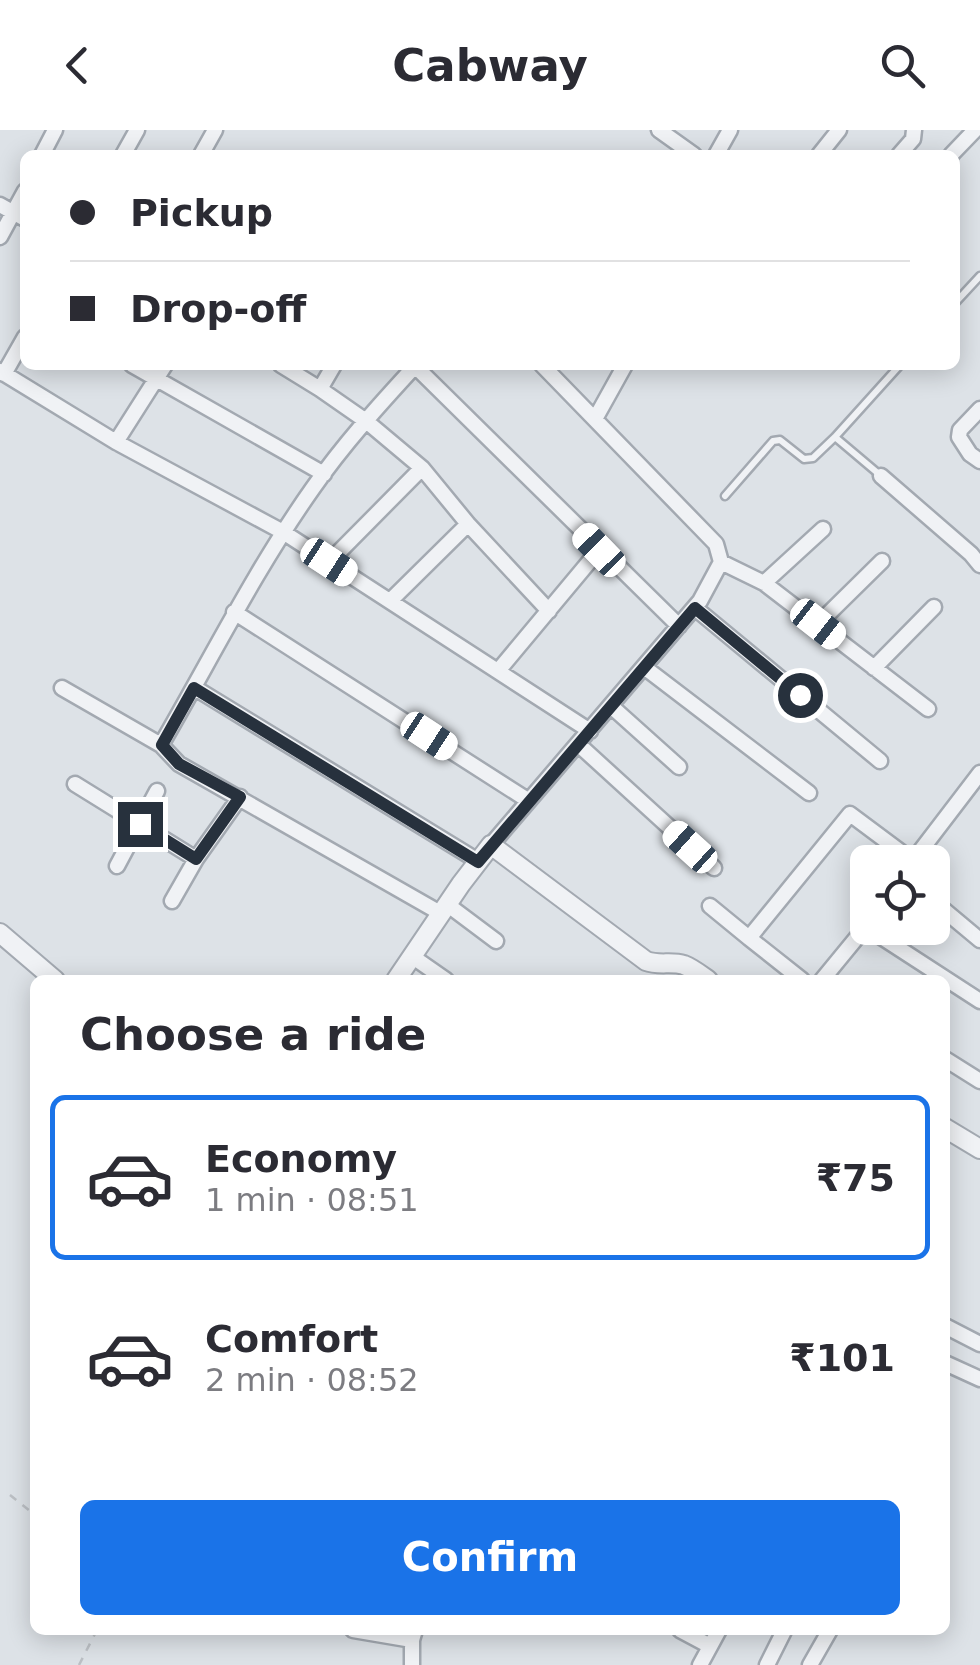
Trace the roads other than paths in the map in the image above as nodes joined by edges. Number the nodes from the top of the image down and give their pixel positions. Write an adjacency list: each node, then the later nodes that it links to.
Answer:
1 (659, 130): 3 (street)
2 (975, 130): 4 (street)
3 (687, 150)
4 (957, 150)
5 (13, 213): 6 (street)
6 (0, 237)
7 (980, 276): 8 (lane)
8 (960, 298)
9 (20, 345): 19 (street)
10 (141, 370): 20 (street)
11 (162, 370): 20 (street)
12 (290, 370): 21 (street)
13 (331, 370): 21 (street)
14 (412, 370): 24 (street)
15 (420, 370): 35 (street)
16 (547, 370): 23 (street)
17 (622, 370): 23 (street)
18 (895, 370): 25 (lane)
19 (2, 372): 26 (street)
20 (156, 379): 26 (street); 29 (street)
21 (320, 389): 24 (street)
22 (980, 408): 27 (street)
23 (595, 419): 38 (street)
24 (366, 422): 28 (street); 29 (street)
25 (835, 437): 30 (lane); 31 (lane)
26 (116, 442): 34 (street)
27 (980, 461)
28 (422, 468): 32 (street); 37 (street)
29 (324, 474): 34 (street)
30 (881, 476): 39 (street)
31 (725, 496)
32 (468, 524): 41 (street); 44 (street)
33 (823, 529): 40 (street)
34 (283, 532): 37 (street); 45 (street)
35 (599, 550): 44 (street); 47 (street)
36 (882, 561): 46 (street)
37 (329, 562): 41 (street)
38 (721, 562): 40 (street); 43 (street)
39 (980, 566)
40 (764, 583): 46 (street)
41 (390, 601): 50 (street)
42 (934, 607): 49 (street)
43 (695, 608): 47 (street); 58 (street)
44 (549, 610): 50 (street)
45 (234, 612): 52 (street); 65 (street)
46 (818, 624): 49 (street)
47 (678, 626): 48 (street)
48 (644, 667): 53 (street); 63 (street)
49 (874, 668): 54 (street)
50 (498, 671): 55 (street)
51 (62, 688): 57 (street)
52 (194, 688): 57 (street); 71 (street)
53 (611, 706): 55 (street); 59 (street)
54 (928, 709)
55 (590, 731): 56 (street)
56 (578, 744): 65 (street); 73 (street)
57 (162, 745): 64 (street)
58 (880, 761)
59 (679, 767)
60 (980, 773): 69 (street)
61 (75, 784): 66 (street)
62 (157, 791): 66 (street)
63 (809, 793)
64 (240, 797): 70 (street); 76 (street)
65 (529, 801): 67 (street)
66 (140, 824): 70 (street); 72 (street)
67 (491, 844): 71 (street); 88 (street)
68 (890, 845): 80 (street)
69 (925, 845)
70 (196, 859): 74 (street)
71 (478, 862): 76 (street)
72 (117, 866)
73 (714, 868)
74 (172, 901)
75 (710, 906): 80 (street)
76 (445, 909): 81 (street); 84 (street)
77 (950, 913): 78 (street)
78 (978, 933)
79 (0, 934): 85 (street)
80 (749, 938): 89 (street)
81 (496, 941)
82 (851, 945): 90 (street)
83 (896, 945): 91 (street)
84 (413, 956): 86 (street); 87 (street)
85 (49, 975)
86 (400, 975)
87 (439, 975)
88 (700, 975)
89 (796, 975)
90 (826, 975)
91 (941, 975)
92 (950, 981): 93 (street)
93 (980, 1001)
94 (950, 1062): 95 (street)
95 (980, 1081)
96 (950, 1131): 97 (street)
97 (980, 1149)
98 (950, 1329): 99 (street)
99 (980, 1344)
100 (950, 1365): 101 (street)
101 (980, 1380)
102 (414, 1635): 108 (street)
103 (689, 1635): 107 (street)
104 (716, 1635): 107 (street)
105 (782, 1635): 110 (street)
106 (827, 1635): 111 (street)
107 (710, 1646): 109 (street)
108 (412, 1665)
109 (700, 1665)
110 (767, 1665)
111 (810, 1665)

